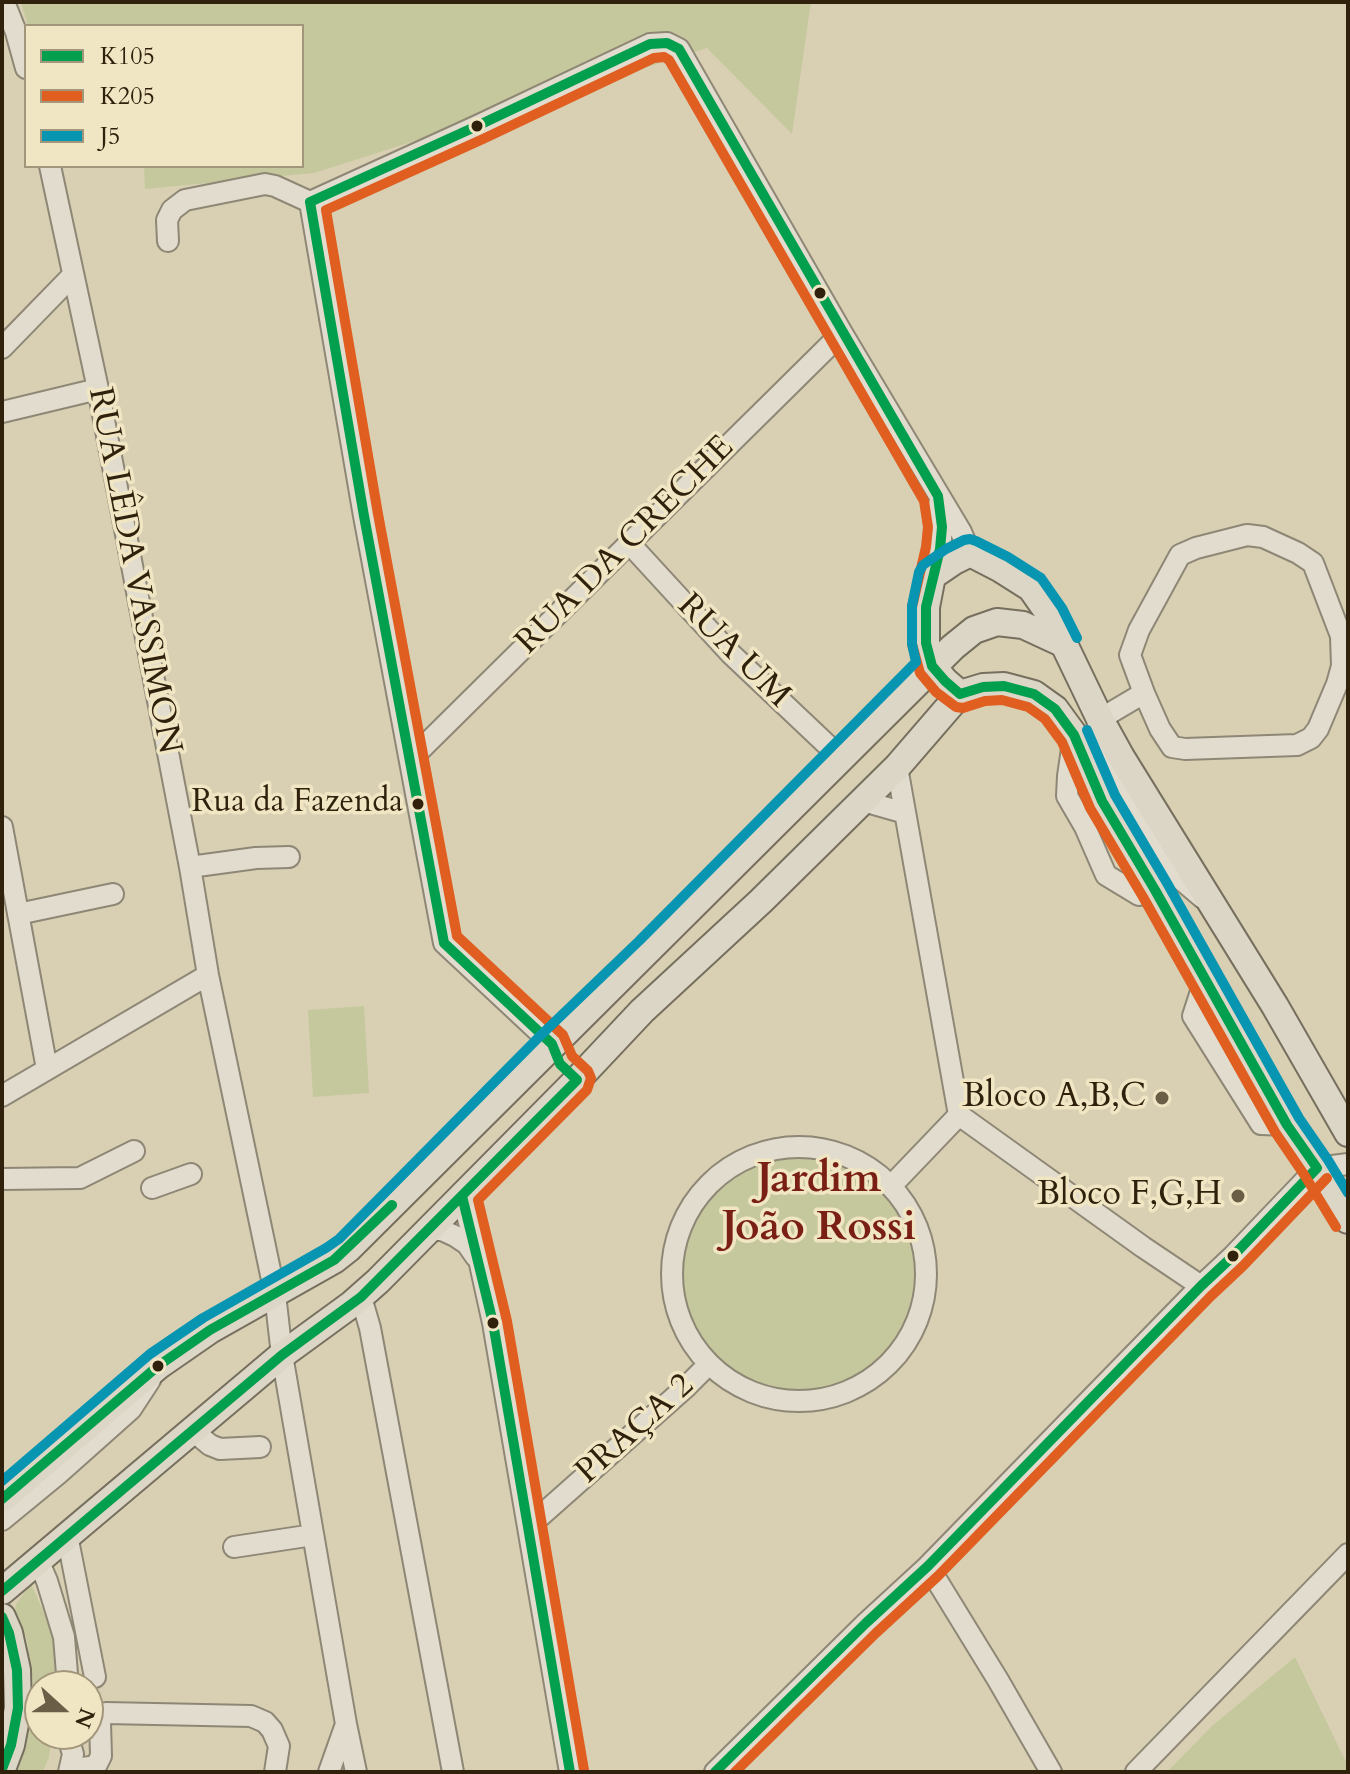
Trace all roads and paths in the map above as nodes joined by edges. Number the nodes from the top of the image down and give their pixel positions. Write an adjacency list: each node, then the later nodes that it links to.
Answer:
1 (4, 2): 2 (street)
2 (9, 40): 3 (street)
3 (24, 65)
4 (50, 168): 7 (street, RUA LÊDA VASSIMON)
5 (310, 202): 6 (street); 8 (street); 22 (street)
6 (168, 241)
7 (73, 275): 9 (street); 10 (street, RUA LÊDA VASSIMON)
8 (842, 333): 12 (street); 13 (street, RUA DA CRECHE)
9 (2, 348)
10 (98, 389): 11 (street); 28 (street, RUA LÊDA VASSIMON)
11 (2, 412)
12 (938, 496): 14 (street); 15 (street)
13 (629, 543): 21 (street, RUA UM); 22 (street, RUA DA CRECHE)
14 (970, 553): 15 (main road); 16 (main road)
15 (932, 576): 17 (main road)
16 (1064, 644): 17 (main road); 20 (main road)
17 (932, 666): 19 (main road); 21 (main road)
18 (1144, 693): 18 (street); 20 (street)
19 (960, 694): 23 (main road); 40 (main road)
20 (1100, 719): 37 (main road)
21 (841, 758): 32 (main road)
22 (410, 760): 32 (street)
23 (897, 767): 24 (main road); 25 (street)
24 (863, 801): 25 (street); 34 (main road)
25 (905, 813): 36 (street)
26 (2, 827): 30 (street)
27 (289, 857): 28 (street)
28 (190, 867): 31 (street, RUA LÊDA VASSIMON)
29 (113, 894): 30 (street)
30 (18, 914): 33 (street)
31 (208, 975): 33 (street); 50 (street, RUA LÊDA VASSIMON)
32 (552, 1044): 34 (main road); 50 (main road)
33 (47, 1069): 35 (street)
34 (577, 1080): 45 (main road)
35 (2, 1096)
36 (959, 1115): 43 (street); 49 (street)
37 (1348, 1133)
38 (134, 1151): 42 (street)
39 (1348, 1164): 40 (street)
40 (1317, 1168): 46 (main road); 49 (street)
41 (191, 1174): 44 (street)
42 (2, 1179)
43 (892, 1185): 53 (street); 53 (street)
44 (152, 1188)
45 (462, 1196): 47 (main road); 48 (street)
46 (1348, 1220)
47 (428, 1230): 48 (street); 51 (main road)
48 (480, 1264): 59 (street)
49 (1201, 1286): 65 (street)
50 (275, 1294): 52 (street, RUA LÊDA VASSIMON); 54 (main road)
51 (361, 1297): 52 (main road); 77 (street)
52 (282, 1355): 55 (main road); 61 (street, RUA LÊDA VASSIMON)
53 (708, 1365): 59 (street, PRAÇA 2)
54 (158, 1366): 57 (main road); 58 (street)
55 (192, 1430): 56 (street); 60 (main road)
56 (260, 1447)
57 (2, 1499)
58 (2, 1520)
59 (528, 1527): 78 (street)
60 (67, 1535): 64 (main road); 69 (street)
61 (313, 1535): 62 (street); 70 (street, RUA LÊDA VASSIMON)
62 (234, 1547)
63 (1348, 1554): 81 (street)
64 (38, 1560): 66 (main road); 68 (street)
65 (928, 1566): 79 (street); 80 (street)
66 (2, 1591)
67 (2, 1617): 72 (main road)
68 (67, 1670)
69 (94, 1670)
70 (346, 1724): 75 (street); 76 (street, RUA LÊDA VASSIMON)
71 (66, 1750): 73 (street)
72 (2, 1769)
73 (65, 1771): 74 (street)
74 (275, 1772)
75 (329, 1772)
76 (356, 1772)
77 (453, 1772)
78 (570, 1772)
79 (715, 1772)
80 (1051, 1772)
81 (1136, 1772)

